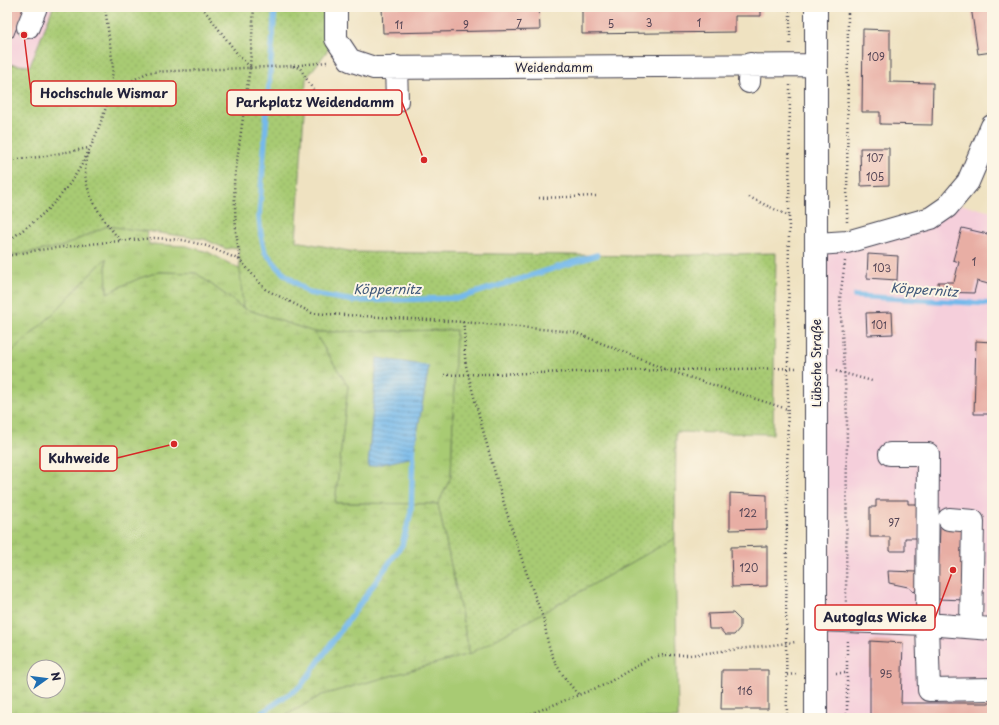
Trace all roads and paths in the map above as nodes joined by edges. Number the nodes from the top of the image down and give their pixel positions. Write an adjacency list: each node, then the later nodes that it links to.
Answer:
1 (36, 7): 9 (street)
2 (105, 7): 16 (path)
3 (202, 7): 14 (path)
4 (254, 7): 14 (path)
5 (336, 7): 10 (street)
6 (790, 7): 11 (path)
7 (816, 7): 12 (street, Lübsche Straße)
8 (848, 7): 28 (path)
9 (28, 27)
10 (350, 60): 13 (path); 15 (street, Weidendamm)
11 (790, 64): 12 (street, Weidendamm); 15 (street, Weidendamm); 25 (path)
12 (816, 65): 29 (street, Lübsche Straße)
13 (292, 66): 14 (path); 17 (path)
14 (250, 67): 16 (path); 31 (path)
15 (396, 67): 18 (street)
16 (111, 91): 20 (path)
17 (324, 101)
18 (397, 101)
19 (992, 126): 28 (street)
20 (89, 148): 21 (path); 26 (path); 27 (path)
21 (7, 160)
22 (596, 196): 24 (path)
23 (749, 197): 25 (path)
24 (539, 198)
25 (790, 216): 34 (path)
26 (121, 241): 30 (path); 31 (path)
27 (7, 242)
28 (847, 242): 29 (street); 36 (path)
29 (817, 244): 33 (street, Lübsche Straße)
30 (7, 256)
31 (240, 260): 32 (path)
32 (463, 322): 35 (path); 37 (path)
33 (816, 367): 34 (path); 36 (path); 43 (street, Lübsche Straße)
34 (788, 368): 35 (path); 40 (path)
35 (667, 370): 37 (path); 40 (path)
36 (844, 373): 39 (path); 44 (path)
37 (468, 374): 38 (path); 50 (path)
38 (444, 375)
39 (872, 381)
40 (787, 409): 48 (path)
41 (890, 454): 45 (street)
42 (948, 519): 46 (street)
43 (816, 620): 44 (street); 47 (street, Lübsche Straße)
44 (846, 622): 45 (street); 54 (path)
45 (927, 624): 46 (street); 49 (street)
46 (982, 628)
47 (816, 642): 48 (path); 53 (street, Lübsche Straße)
48 (786, 643): 50 (path); 52 (path)
49 (992, 689)
50 (579, 695): 51 (path)
51 (520, 718)
52 (787, 718)
53 (816, 718)
54 (847, 718)

